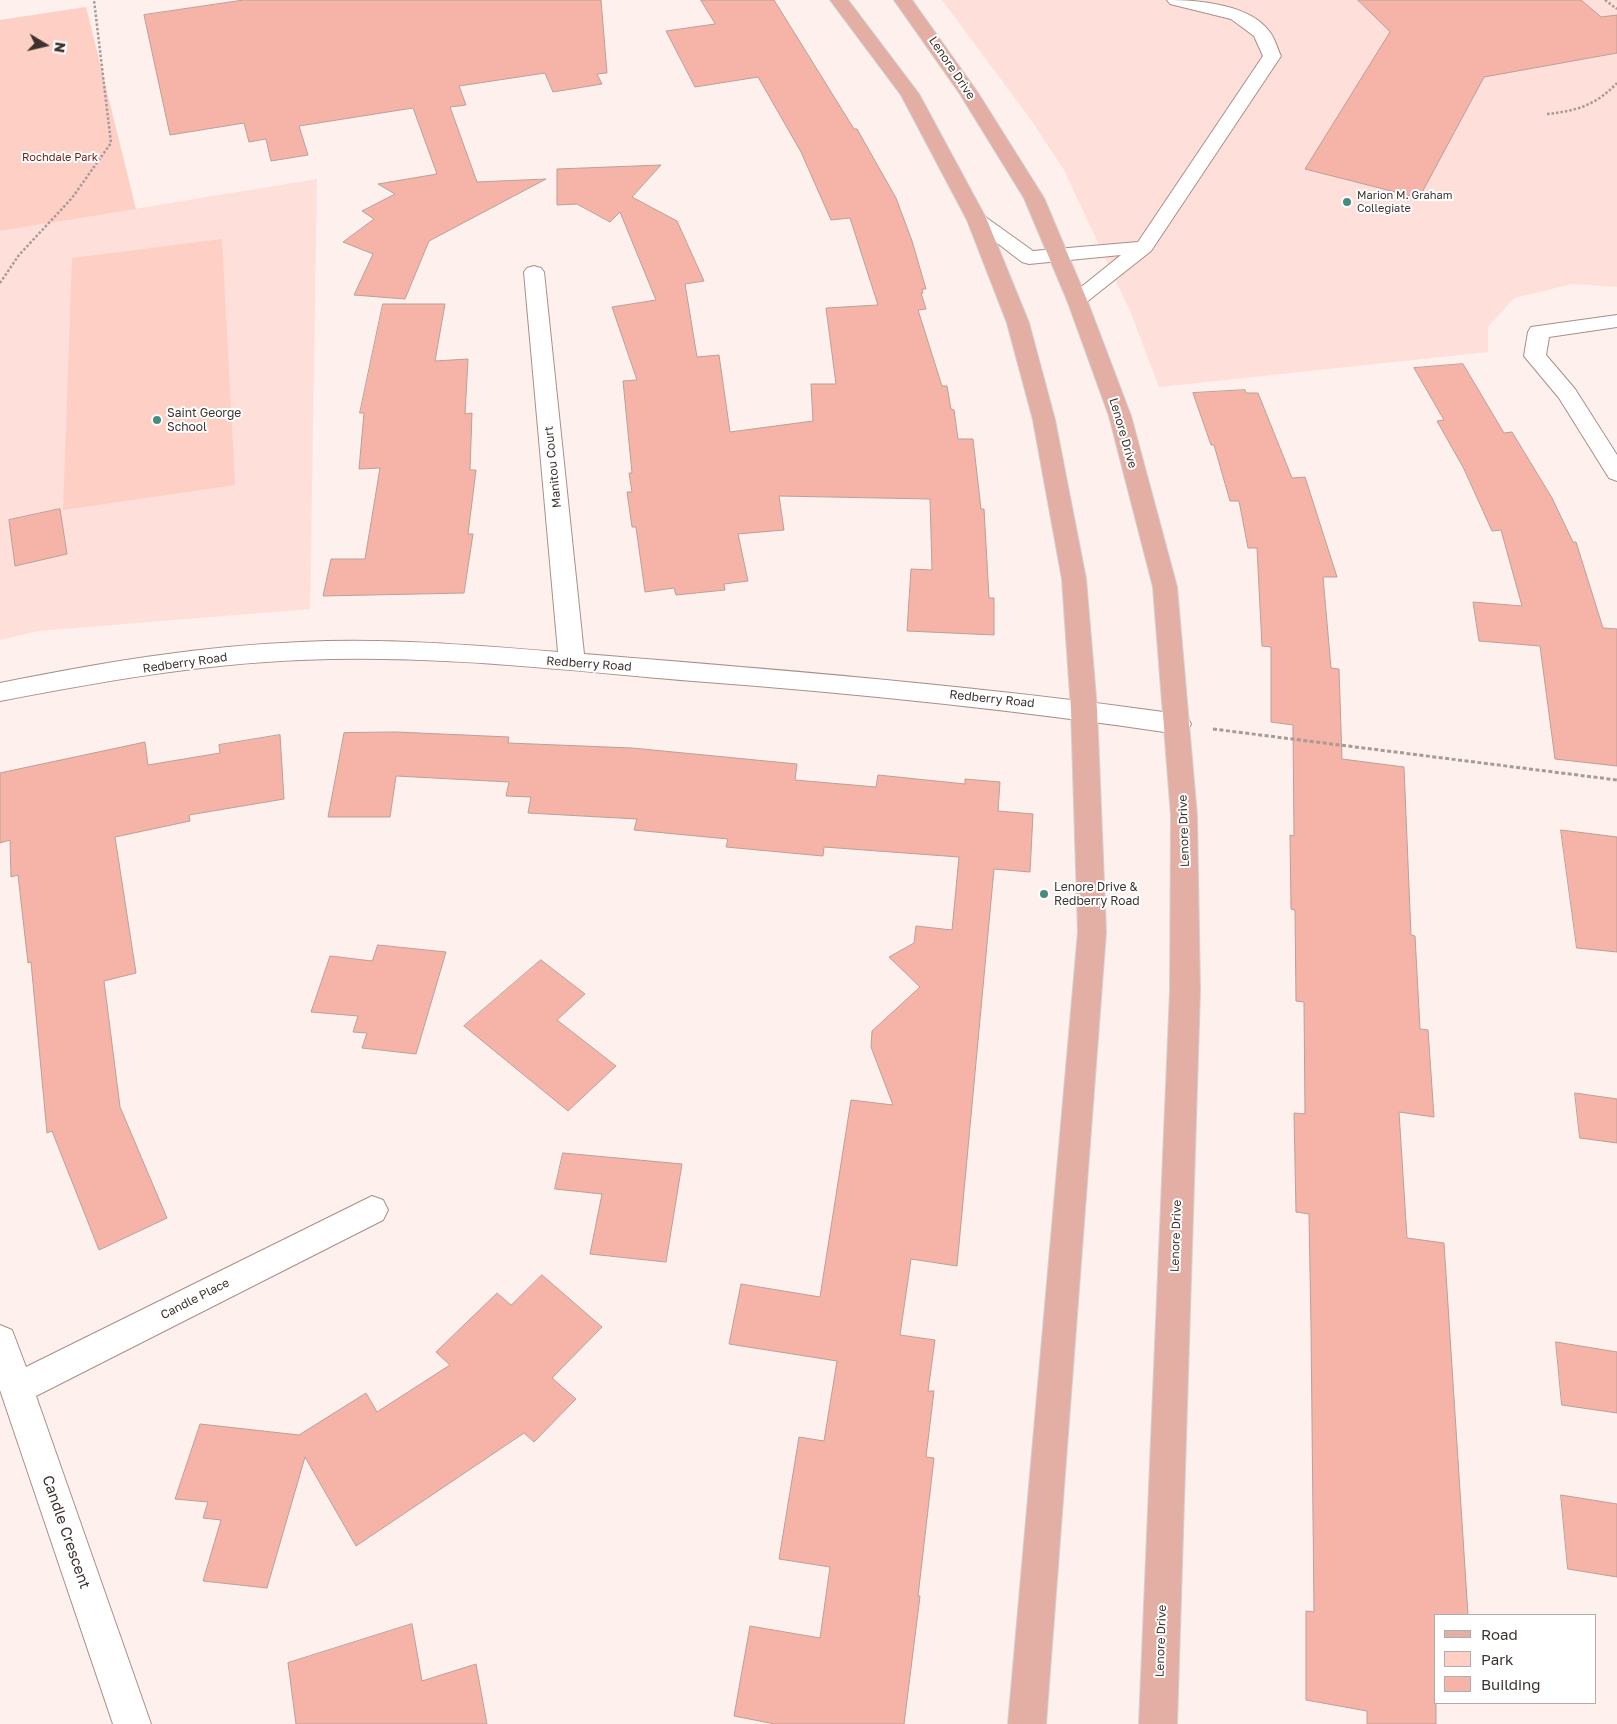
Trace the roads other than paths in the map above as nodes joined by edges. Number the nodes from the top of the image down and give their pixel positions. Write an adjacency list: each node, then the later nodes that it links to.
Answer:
1 (839, 0): 4 (main road)
2 (904, 0): 6 (main road, Lenore Drive)
3 (1176, 0): 5 (street)
4 (977, 220): 6 (street); 13 (main road)
5 (1144, 247): 6 (street); 8 (street)
6 (1057, 256): 8 (main road, Lenore Drive)
7 (534, 272): 11 (street, Manitou Court)
8 (1077, 300): 14 (main road, Lenore Drive)
9 (1617, 321): 10 (street)
10 (1617, 473)
11 (572, 663): 12 (street, Redberry Road); 13 (street, Redberry Road)
12 (0, 692)
13 (1084, 709): 14 (street, Redberry Road); 19 (main road)
14 (1178, 724): 20 (main road, Lenore Drive)
15 (372, 1210): 17 (street, Candle Place)
16 (0, 1341): 17 (street, Candle Crescent)
17 (18, 1388): 18 (street, Candle Crescent)
18 (132, 1724)
19 (1027, 1724)
20 (1158, 1724)

